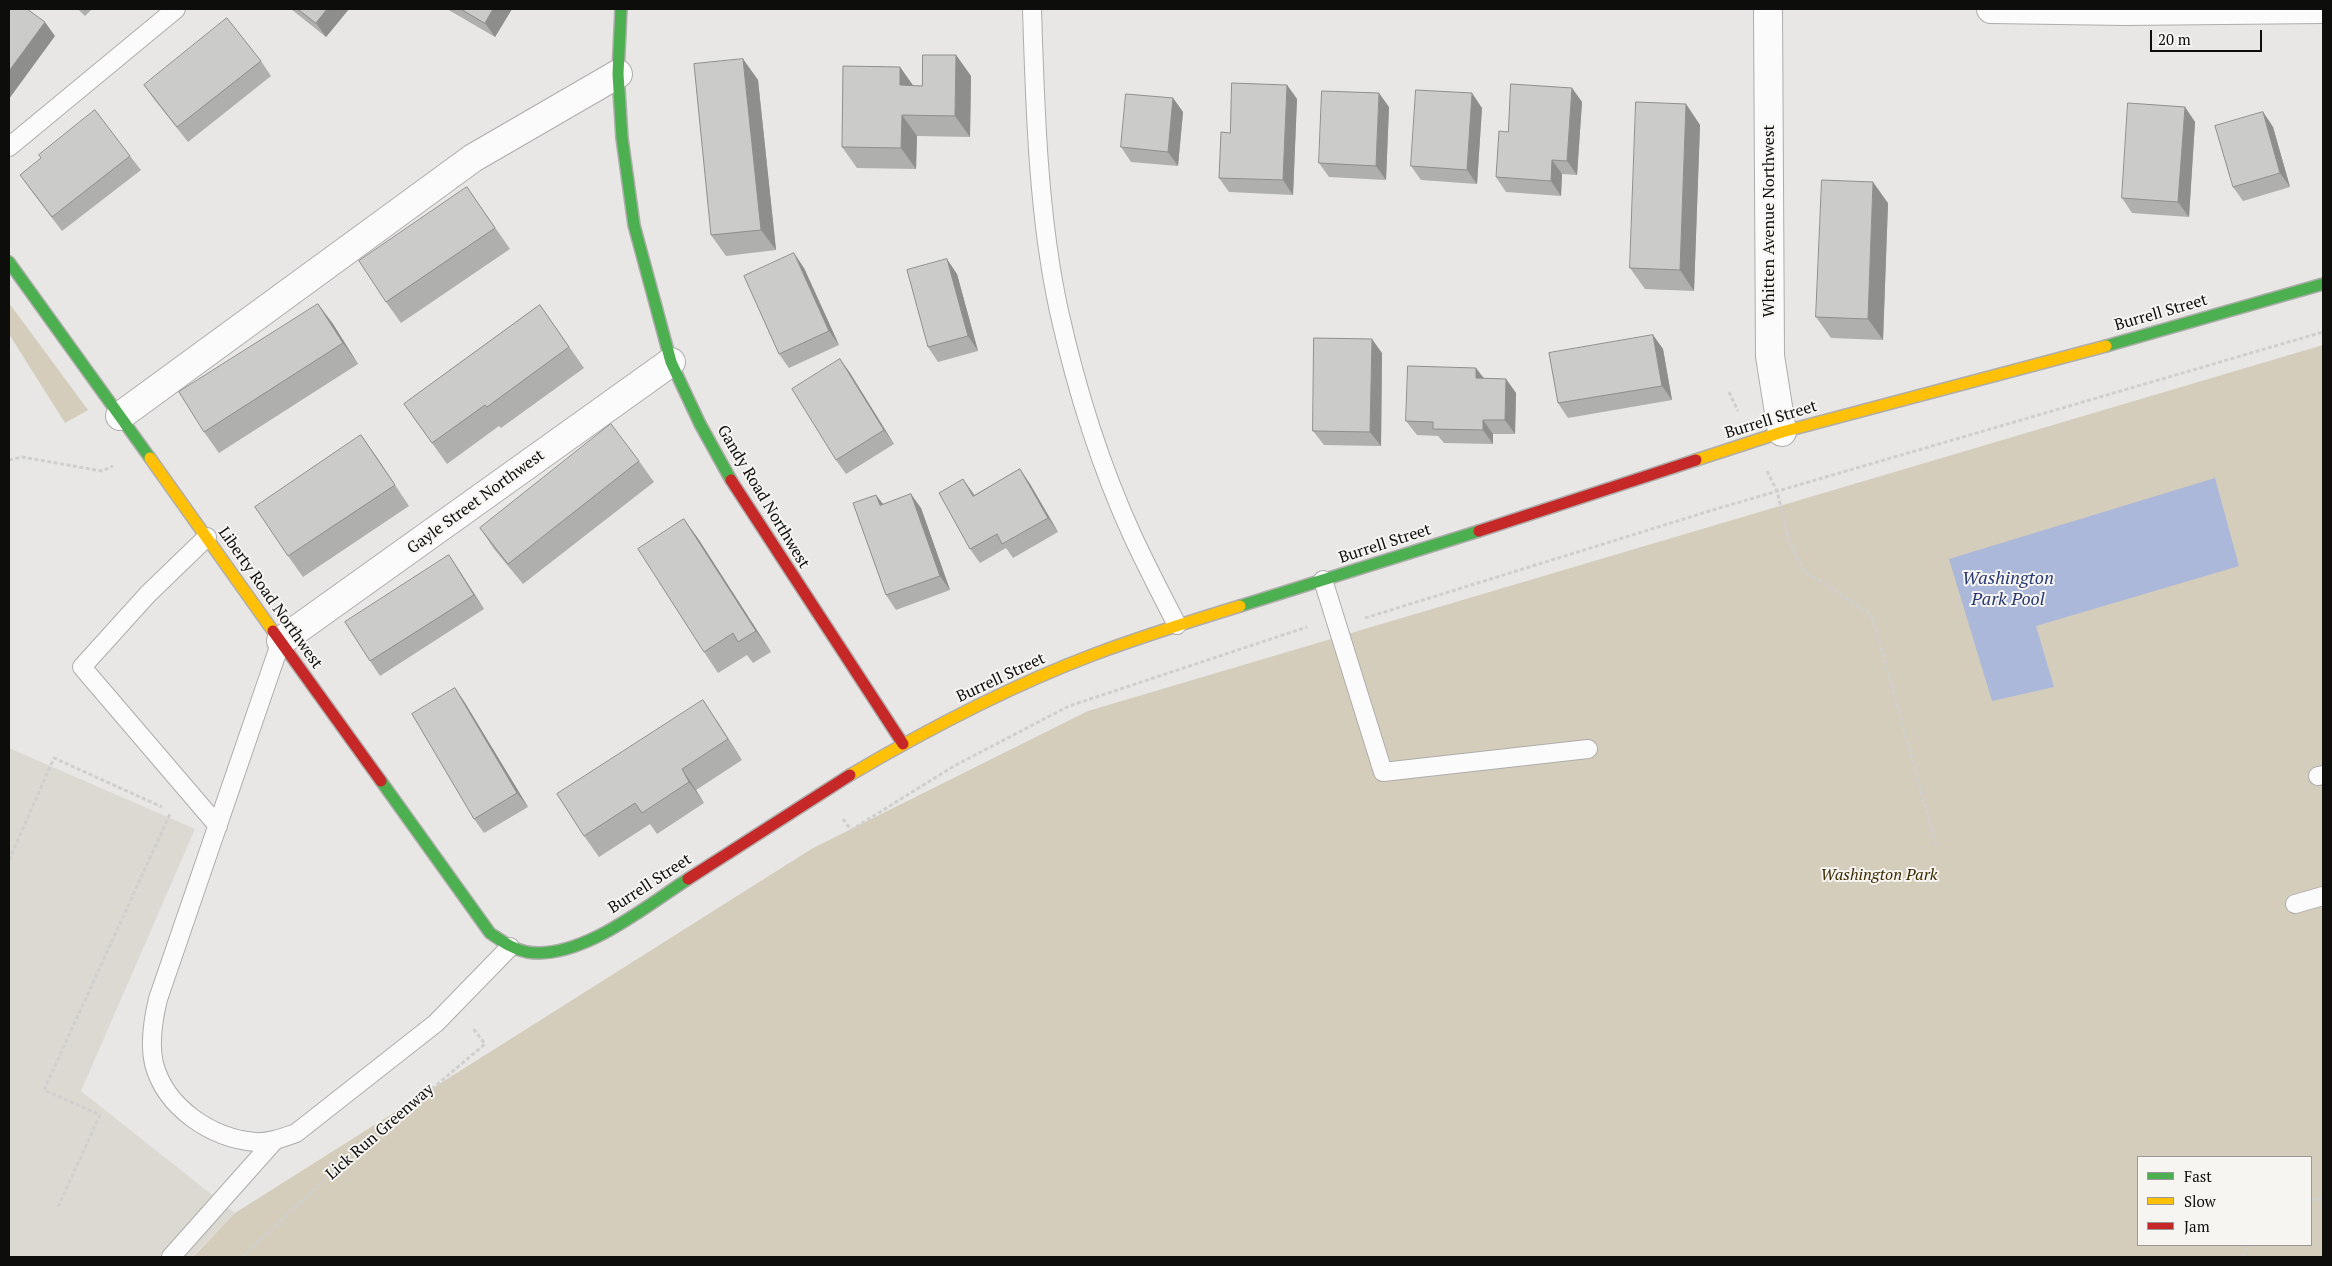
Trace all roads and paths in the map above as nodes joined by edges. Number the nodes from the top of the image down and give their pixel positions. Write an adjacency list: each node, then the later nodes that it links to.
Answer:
1 (176, 9): 8 (lane)
2 (620, 9): 7 (street, Gandy Road Northwest)
3 (1032, 9): 23 (lane)
4 (1768, 9): 15 (street, Whitten Avenue Northwest)
5 (1991, 9): 6 (street)
6 (2323, 9)
7 (618, 74): 12 (street, Gandy Road Northwest); 14 (street)
8 (9, 146)
9 (9, 262): 14 (street, Liberty Road Northwest)
10 (2323, 284): 15 (street, Burrell Street)
11 (2323, 332): 19 (path)
12 (671, 362): 24 (street, Gayle Street Northwest); 25 (street, Gandy Road Northwest)
13 (1729, 392): 16 (path)
14 (120, 416): 17 (street, Liberty Road Northwest)
15 (1782, 432): 16 (street, Burrell Street)
16 (1754, 442): 19 (path); 21 (street, Burrell Street)
17 (146, 452): 18 (path); 20 (street, Liberty Road Northwest)
18 (9, 460)
19 (1777, 491): 22 (path); 29 (path)
20 (207, 537): 24 (street, Liberty Road Northwest); 28 (lane)
21 (1323, 580): 22 (lane); 23 (street, Burrell Street)
22 (1338, 623): 26 (lane); 27 (path)
23 (1177, 625): 25 (street, Burrell Street)
24 (282, 641): 28 (lane); 33 (street, Liberty Road Northwest)
25 (903, 744): 27 (street, Burrell Street)
26 (1588, 749)
27 (822, 792): 33 (street, Burrell Street)
28 (218, 826): 35 (lane)
29 (1936, 845)
30 (9, 860): 36 (path)
31 (2323, 896): 32 (lane)
32 (2295, 904)
33 (510, 947): 34 (lane)
34 (455, 1005): 35 (lane); 38 (path, Lick Run Greenway)
35 (275, 1140): 37 (lane)
36 (58, 1207)
37 (171, 1257)
38 (242, 1257)

